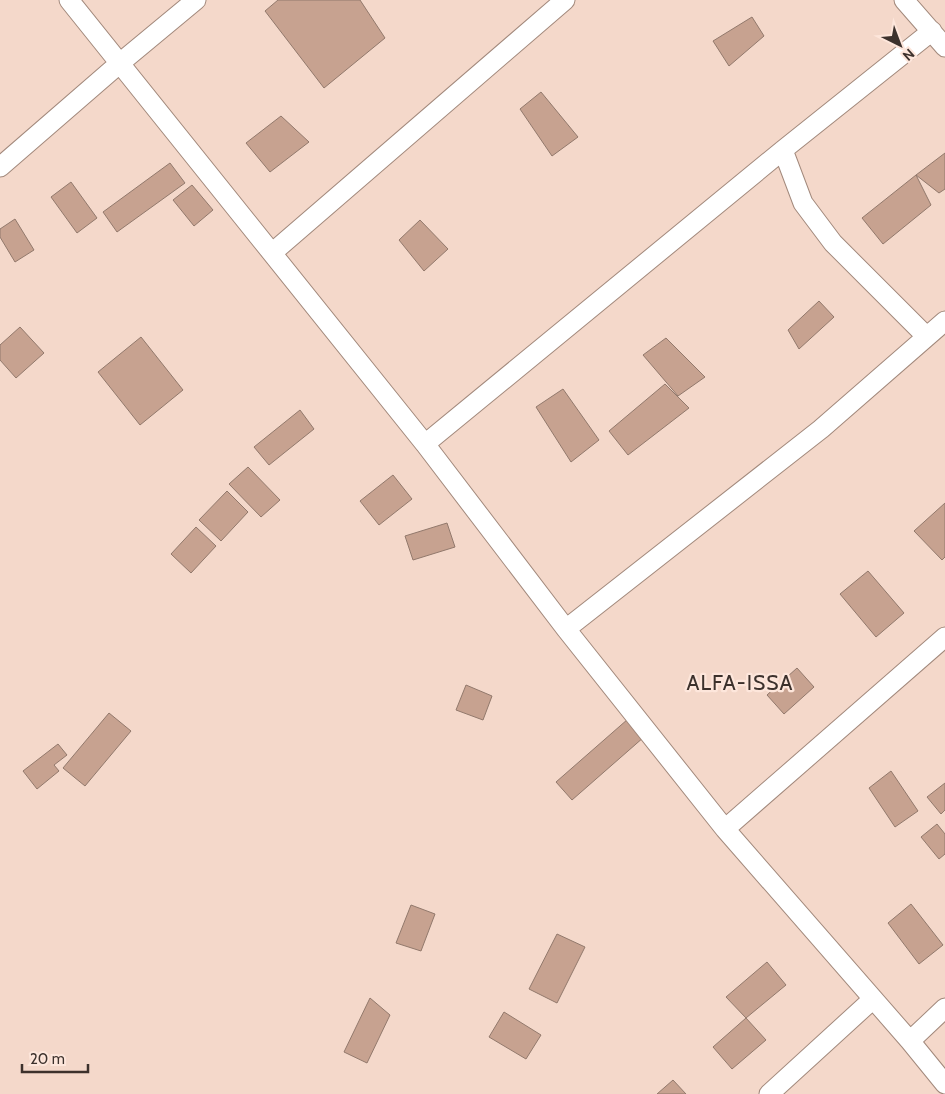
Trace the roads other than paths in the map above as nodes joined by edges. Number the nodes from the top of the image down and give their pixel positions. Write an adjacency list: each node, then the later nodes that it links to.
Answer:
1 (69, 0): 7 (street)
2 (196, 0): 7 (street)
3 (565, 0): 10 (street)
4 (904, 0): 5 (street)
5 (932, 31): 6 (street); 8 (street)
6 (945, 47)
7 (120, 63): 9 (street); 10 (street)
8 (783, 150): 12 (street); 13 (street)
9 (0, 167)
10 (272, 253): 13 (street)
11 (945, 321): 12 (street)
12 (926, 336): 14 (street)
13 (425, 444): 14 (street)
14 (566, 629): 16 (street)
15 (945, 637): 16 (street)
16 (725, 829): 17 (street)
17 (873, 999): 19 (street); 21 (street)
18 (945, 1008): 19 (street)
19 (910, 1041): 20 (street)
20 (945, 1084)
21 (769, 1094)

